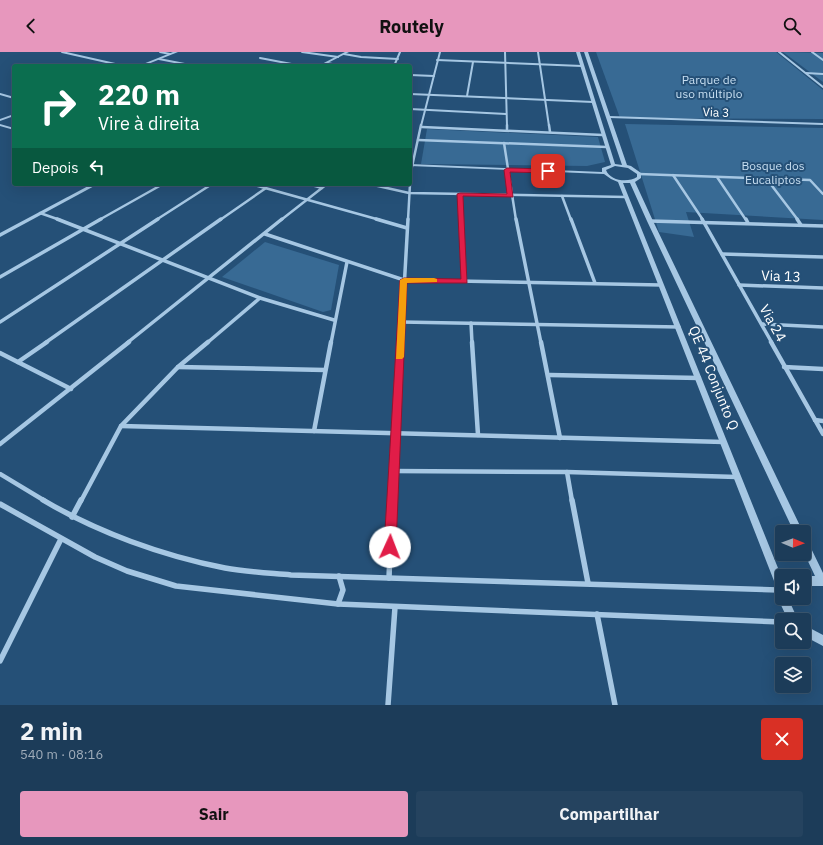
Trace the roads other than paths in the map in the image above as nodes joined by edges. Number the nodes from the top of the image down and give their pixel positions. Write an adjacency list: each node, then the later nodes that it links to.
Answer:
1 (62, 52): 24 (street)
2 (160, 52): 14 (street)
3 (176, 52): 14 (street)
4 (302, 52): 15 (street)
5 (400, 52): 18 (street)
6 (440, 52): 19 (street)
7 (505, 52): 23 (street)
8 (538, 52): 30 (street)
9 (578, 52): 31 (street)
10 (586, 52): 37 (street)
11 (779, 52): 32 (street)
12 (812, 52): 20 (street)
13 (345, 53): 15 (street); 18 (street)
14 (170, 54): 17 (street)
15 (338, 57): 22 (street)
16 (260, 58): 27 (street)
17 (160, 59): 25 (street); 26 (street)
18 (398, 59): 29 (street)
19 (438, 60): 21 (street); 35 (street)
20 (823, 60)
21 (473, 62): 23 (street); 42 (street)
22 (326, 63): 28 (street)
23 (505, 63): 30 (street); 44 (street)
24 (115, 64)
25 (146, 64)
26 (185, 64)
27 (292, 64)
28 (332, 64)
29 (395, 64)
30 (540, 64): 31 (street); 45 (street)
31 (582, 66): 36 (street)
32 (806, 73): 33 (street); 38 (street)
33 (823, 74)
34 (412, 75): 35 (street)
35 (434, 76): 41 (street)
36 (588, 84): 37 (street); 46 (street)
37 (597, 84): 51 (street)
38 (823, 87)
39 (0, 94): 43 (street)
40 (412, 94): 41 (street)
41 (429, 94): 42 (street); 48 (street)
42 (467, 96): 44 (street)
43 (12, 97)
44 (506, 98): 45 (street); 49 (street)
45 (545, 100): 46 (street); 58 (street)
46 (593, 102): 59 (street)
47 (412, 109): 48 (street)
48 (426, 110): 49 (street); 55 (street)
49 (506, 114): 57 (street)
50 (12, 116): 52 (street)
51 (609, 117): 53 (street, Via 3); 66 (street)
52 (0, 120)
53 (823, 124)
54 (0, 125): 56 (street)
55 (422, 127): 57 (street); 60 (street)
56 (12, 128)
57 (507, 130): 58 (street)
58 (550, 132): 59 (street)
59 (603, 135): 62 (street)
60 (418, 140): 61 (street); 63 (street)
61 (504, 143): 62 (street); 67 (street)
62 (607, 147): 65 (street)
63 (412, 159)
64 (412, 165): 67 (street)
65 (613, 165): 66 (street); 68 (street)
66 (625, 166): 69 (street)
67 (507, 170): 68 (street); 88 (street)
68 (605, 173): 73 (street)
69 (639, 174): 70 (street); 74 (street)
70 (673, 175): 71 (street); 94 (street, Via 24)
71 (717, 176): 72 (street); 95 (street)
72 (766, 178): 87 (street); 96 (street)
73 (620, 181): 74 (street); 90 (street, QE 44 Conjunto Q)
74 (632, 181): 93 (street, QE 44 Conjunto Q)
75 (92, 186): 92 (street)
76 (159, 186): 99 (street)
77 (209, 186): 102 (street)
78 (259, 186): 83 (street)
79 (315, 186): 84 (street)
80 (324, 186): 84 (street)
81 (378, 186): 85 (street)
82 (410, 186): 85 (street)
83 (266, 188): 91 (street); 105 (street)
84 (322, 188): 91 (street)
85 (409, 193): 86 (street); 98 (street)
86 (460, 194): 88 (street); 110 (street)
87 (823, 194)
88 (510, 196): 89 (street); 111 (street)
89 (562, 196): 90 (street); 112 (street)
90 (626, 197): 113 (street, QE 44 Conjunto Q)
91 (307, 199): 98 (street); 100 (street)
92 (40, 214): 99 (street); 101 (street)
93 (650, 221): 94 (street); 150 (street, QE 44 Conjunto Q)
94 (704, 222): 95 (street); 103 (street, Via 24)
95 (748, 223): 96 (street)
96 (801, 225): 97 (street)
97 (823, 226)
98 (407, 228): 109 (street)
99 (82, 229): 102 (street); 107 (street)
100 (265, 234): 106 (street); 108 (street)
101 (0, 235)
102 (120, 244): 105 (street); 118 (street)
103 (722, 254): 104 (street); 114 (street, Via 24)
104 (823, 257)
105 (165, 260): 108 (street); 126 (street)
106 (347, 262): 109 (street); 117 (street)
107 (0, 277)
108 (208, 279): 116 (street); 133 (street)
109 (404, 280): 110 (street); 119 (street)
110 (465, 281): 111 (street)
111 (527, 282): 112 (street); 122 (street)
112 (595, 283): 113 (street)
113 (661, 285): 124 (street, QE 44 Conjunto Q)
114 (739, 285): 115 (street, Via 13); 121 (street, Via 24)
115 (823, 288)
116 (260, 298): 117 (street); 127 (street)
117 (334, 320): 130 (street)
118 (0, 322)
119 (401, 322): 120 (street); 139 (street)
120 (471, 322): 122 (street); 140 (street)
121 (762, 324): 123 (street); 128 (street, Via 24)
122 (539, 325): 124 (street); 131 (street)
123 (823, 327)
124 (679, 328): 132 (street, QE 44 Conjunto Q)
125 (0, 353): 126 (street)
126 (18, 362): 133 (street)
127 (178, 367): 130 (street); 136 (street)
128 (784, 367): 129 (street); 134 (street, Via 24)
129 (823, 369)
130 (325, 370): 137 (street)
131 (550, 375): 132 (street); 141 (street)
132 (699, 378): 142 (street, QE 44 Conjunto Q)
133 (71, 389): 143 (street)
134 (815, 420): 135 (street); 138 (street, Via 24)
135 (823, 421)
136 (121, 426): 137 (street); 149 (street)
137 (314, 430): 139 (street)
138 (823, 434)
139 (395, 435): 140 (street); 144 (street)
140 (478, 435): 141 (street)
141 (560, 438): 142 (street)
142 (724, 442): 147 (street, QE 44 Conjunto Q)
143 (0, 444)
144 (393, 471): 145 (street); 155 (street)
145 (567, 472): 147 (street); 158 (street)
146 (0, 474): 149 (street)
147 (737, 477): 153 (street, QE 44 Conjunto Q)
148 (0, 504): 151 (street)
149 (72, 517): 154 (street)
150 (796, 525)
151 (60, 540): 160 (street); 166 (street)
152 (811, 558): 157 (street)
153 (775, 573)
154 (339, 576): 155 (street); 160 (street)
155 (389, 578): 158 (street)
156 (811, 581): 157 (street)
157 (822, 581)
158 (588, 583): 159 (street)
159 (775, 588)
160 (338, 604): 161 (street)
161 (395, 607): 162 (street); 167 (street)
162 (597, 614): 163 (street); 168 (street)
163 (775, 622)
164 (811, 634): 165 (street)
165 (823, 641)
166 (0, 661)
167 (388, 705)
168 (615, 705)

